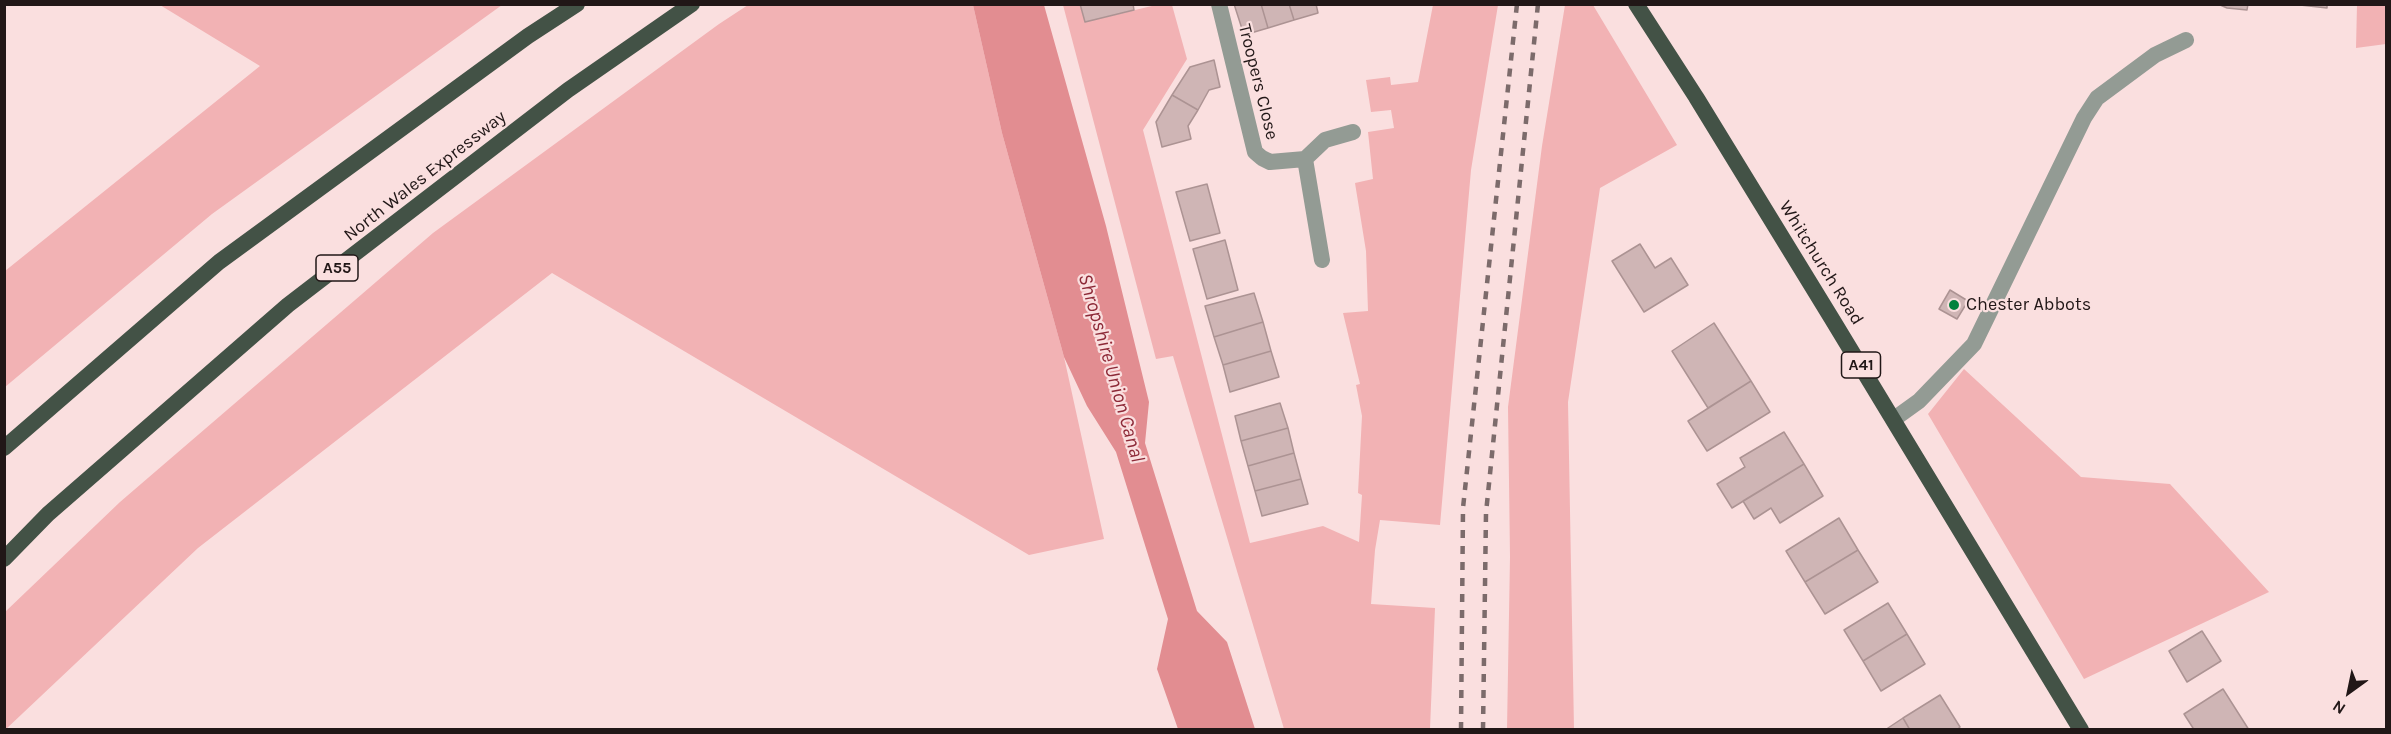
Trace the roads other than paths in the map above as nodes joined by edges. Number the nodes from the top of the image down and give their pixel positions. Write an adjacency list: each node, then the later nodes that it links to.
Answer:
1 (577, 4): 10 (highway)
2 (692, 4): 11 (highway, North Wales Expressway / A55)
3 (1219, 4): 7 (street, Troopers Close)
4 (1635, 4): 9 (highway, Whitchurch Road / A41)
5 (2186, 40): 9 (street)
6 (1353, 132): 7 (street)
7 (1305, 159): 8 (street)
8 (1322, 260)
9 (1894, 419): 12 (highway, Whitchurch Road / A41)
10 (4, 448)
11 (4, 559)
12 (2080, 729)

